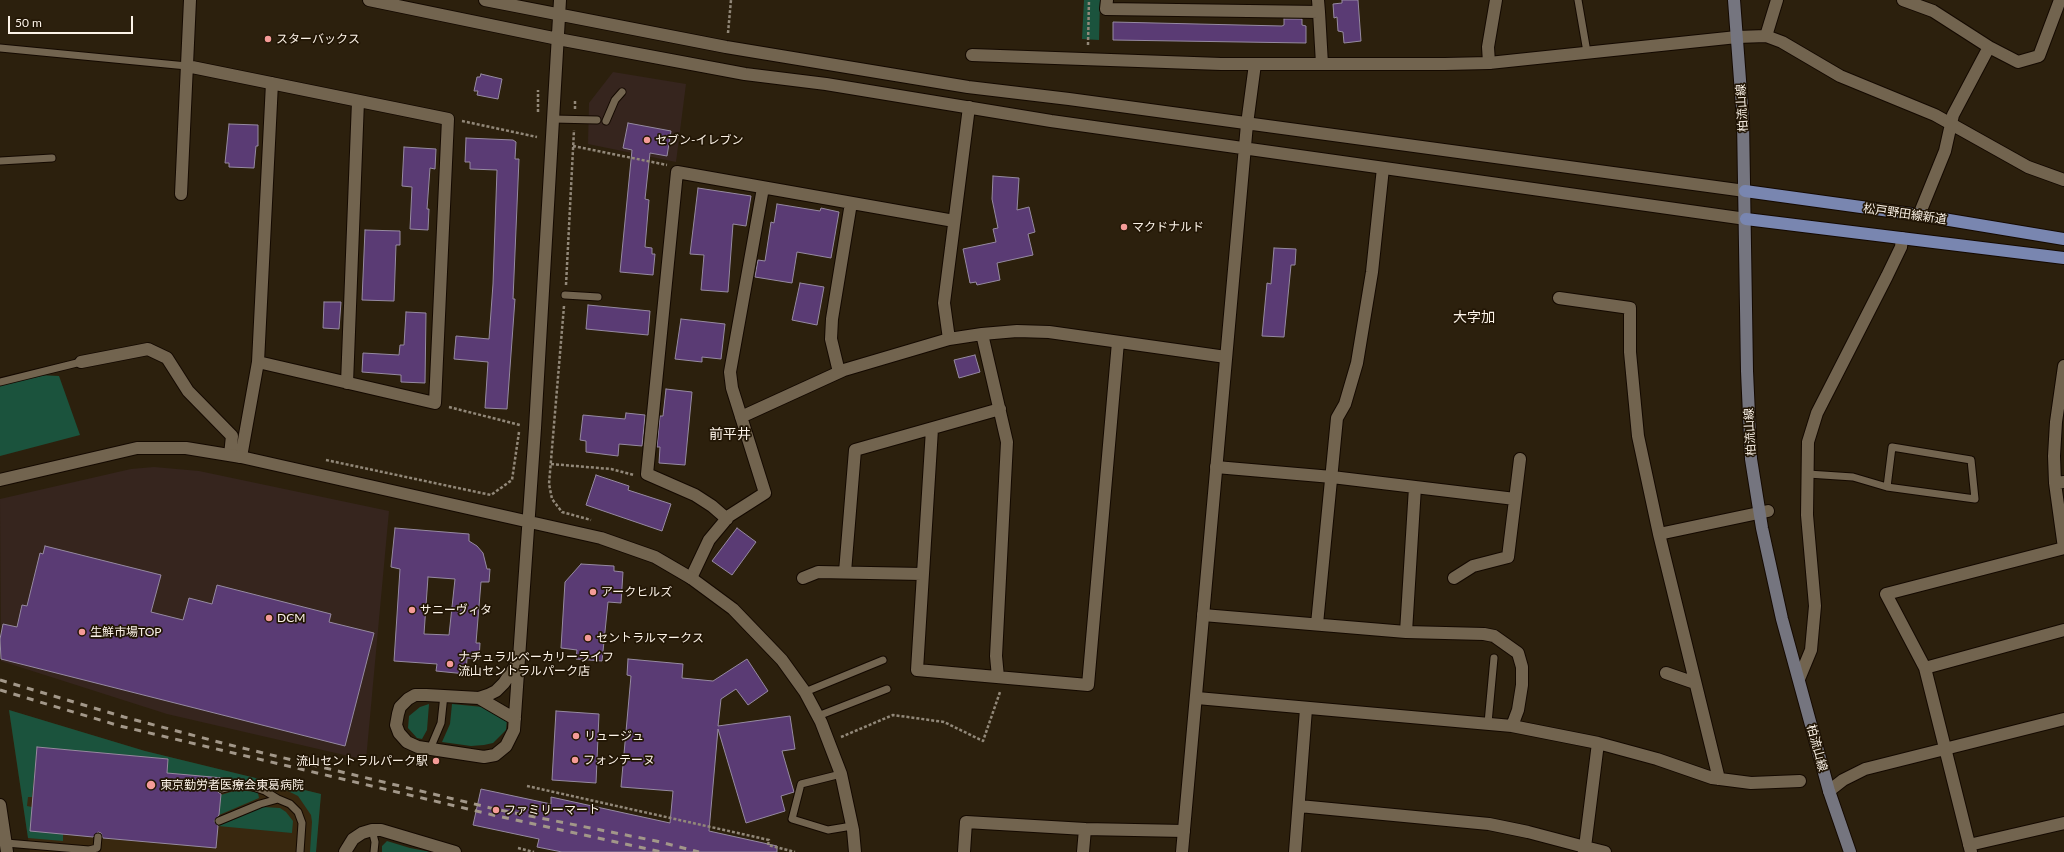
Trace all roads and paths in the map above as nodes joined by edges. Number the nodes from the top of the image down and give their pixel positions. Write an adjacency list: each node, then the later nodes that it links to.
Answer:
1 (190, 0): 29 (street)
2 (369, 0): 19 (street)
3 (485, 0): 16 (street)
4 (560, 0): 16 (street)
5 (731, 0): 21 (path)
6 (1089, 0): 20 (path)
7 (1107, 0): 14 (street)
8 (1496, 0): 26 (street)
9 (1578, 0): 24 (lane)
10 (1734, 0): 18 (main road, 柏流山線)
11 (1777, 0): 17 (street)
12 (2060, 0): 22 (street)
13 (1908, 1): 22 (street)
14 (1271, 6): 15 (street)
15 (1318, 6): 28 (street)
16 (559, 15): 19 (street); 21 (street)
17 (1766, 36): 18 (street); 43 (street)
18 (1737, 37): 24 (street); 55 (main road, 柏流山線)
19 (558, 39): 35 (street); 38 (street)
20 (1088, 46)
21 (726, 47): 42 (street)
22 (1988, 47): 43 (street)
23 (0, 48): 29 (lane)
24 (1587, 52): 26 (street)
25 (972, 55): 27 (street)
26 (1489, 63): 28 (street)
27 (1254, 64): 28 (street); 42 (street)
28 (1322, 64)
29 (187, 66): 30 (street); 56 (street)
30 (272, 82): 34 (street); 72 (street)
31 (538, 90): 36 (path)
32 (622, 92): 41 (lane)
33 (576, 100): 39 (path)
34 (358, 101): 37 (street); 76 (street)
35 (969, 107): 48 (street); 60 (street)
36 (538, 114)
37 (448, 118): 45 (path); 77 (street)
38 (553, 119): 39 (lane); 99 (street)
39 (575, 120): 40 (lane); 47 (path)
40 (597, 120)
41 (606, 121)
42 (1247, 124): 48 (street); 55 (street)
43 (1950, 125): 53 (street); 58 (street)
44 (537, 129): 45 (path)
45 (537, 137): 46 (path)
46 (537, 145)
47 (573, 146): 52 (path); 64 (path)
48 (1244, 149): 51 (street); 70 (street)
49 (52, 158): 50 (lane)
50 (0, 161)
51 (1383, 168): 59 (street); 90 (street)
52 (677, 172): 54 (street); 88 (street)
53 (2064, 180)
54 (763, 188): 57 (street); 80 (street)
55 (1745, 191): 58 (main road, 松戸野田線新道); 59 (main road, 柏流山線)
56 (181, 194)
57 (851, 203): 60 (street); 74 (street)
58 (1919, 215): 62 (main road, 松戸野田線新道)
59 (1746, 218): 61 (main road, 松戸野田線新道); 96 (main road, 柏流山線)
60 (954, 221): 68 (street)
61 (1902, 238): 63 (main road, 松戸野田線新道); 89 (street)
62 (2064, 239)
63 (2064, 258)
64 (565, 295): 65 (lane); 86 (path)
65 (598, 297)
66 (1559, 298): 100 (street)
67 (982, 334): 68 (street); 69 (street); 78 (street)
68 (949, 340): 74 (street)
69 (1118, 342): 70 (street); 115 (street)
70 (1226, 357): 87 (street)
71 (81, 362): 75 (lane); 83 (street)
72 (258, 362): 76 (street); 83 (street)
73 (2064, 366): 92 (street)
74 (839, 372): 80 (street)
75 (0, 382)
76 (347, 383): 77 (street)
77 (435, 403): 81 (path)
78 (1000, 409): 82 (street); 115 (street)
79 (520, 417): 81 (path)
80 (741, 418): 97 (street)
81 (520, 425): 84 (path)
82 (932, 429): 101 (street); 102 (street)
83 (236, 456): 91 (street); 99 (street)
84 (322, 459)
85 (1520, 459): 95 (street)
86 (551, 464): 88 (path); 98 (path)
87 (1216, 467): 90 (street); 106 (street)
88 (646, 474): 97 (street)
89 (1808, 474): 94 (lane); 116 (street)
90 (1332, 478): 93 (street); 107 (street)
91 (0, 480)
92 (2060, 483): 113 (street)
93 (1415, 487): 95 (street); 109 (street)
94 (1887, 487): 94 (lane)
95 (1515, 499): 105 (street)
96 (1764, 512): 100 (street); 116 (main road, 柏流山線)
97 (727, 519): 103 (street)
98 (593, 520)
99 (529, 523): 103 (street); 111 (street)
100 (1659, 534): 117 (street)
101 (845, 572): 102 (street); 104 (street)
102 (922, 574): 115 (street)
103 (691, 578): 119 (street)
104 (803, 578)
105 (1454, 578)
106 (1203, 615): 107 (street); 122 (street)
107 (1317, 624): 109 (street)
108 (2064, 630): 113 (street)
109 (1406, 632): 128 (street)
110 (1494, 658): 127 (lane)
111 (519, 660): 121 (street); 125 (street)
112 (883, 660): 119 (lane)
113 (1925, 668): 131 (street)
114 (1666, 673): 117 (street)
115 (998, 677): 129 (path)
116 (1799, 679): 138 (main road, 柏流山線)
117 (1695, 683): 134 (street)
118 (887, 689): 124 (lane)
119 (805, 692): 124 (street)
120 (444, 695): 121 (street); 132 (lane); 132 (street)
121 (479, 698): 125 (street)
122 (1197, 698): 123 (street); 147 (street)
123 (1306, 709): 127 (street); 141 (street)
124 (818, 716): 133 (street)
125 (515, 719): 132 (street)
126 (2064, 719): 131 (street)
127 (1488, 723): 128 (street)
128 (1512, 726): 130 (street)
129 (841, 737)
130 (1598, 743): 134 (street); 153 (street)
131 (1946, 748): 138 (street); 150 (street)
132 (430, 749)
133 (841, 774): 144 (street); 144 (lane)
134 (1719, 779): 135 (street)
135 (1800, 781)
136 (527, 786): 159 (path)
137 (222, 789): 139 (lane)
138 (1828, 791): 166 (main road, 柏流山線)
139 (278, 799): 142 (lane); 154 (lane)
140 (0, 805): 151 (street)
141 (1299, 806): 153 (street); 164 (street)
142 (219, 821)
143 (2064, 823): 150 (street)
144 (852, 826): 160 (street)
145 (1085, 829): 147 (street); 161 (street); 162 (street)
146 (372, 830): 152 (street); 155 (street); 156 (lane)
147 (1184, 831): 163 (street)
148 (98, 837): 151 (lane)
149 (518, 848): 158 (path)
150 (1970, 848)
151 (9, 849)
152 (443, 850): 157 (street)
153 (1585, 850): 165 (street)
154 (300, 852)
155 (345, 852)
156 (374, 852)
157 (455, 852)
158 (534, 852)
159 (795, 852)
160 (855, 852)
161 (964, 852)
162 (1083, 852)
163 (1182, 852)
164 (1295, 852)
165 (1605, 852)
166 (1850, 852)

